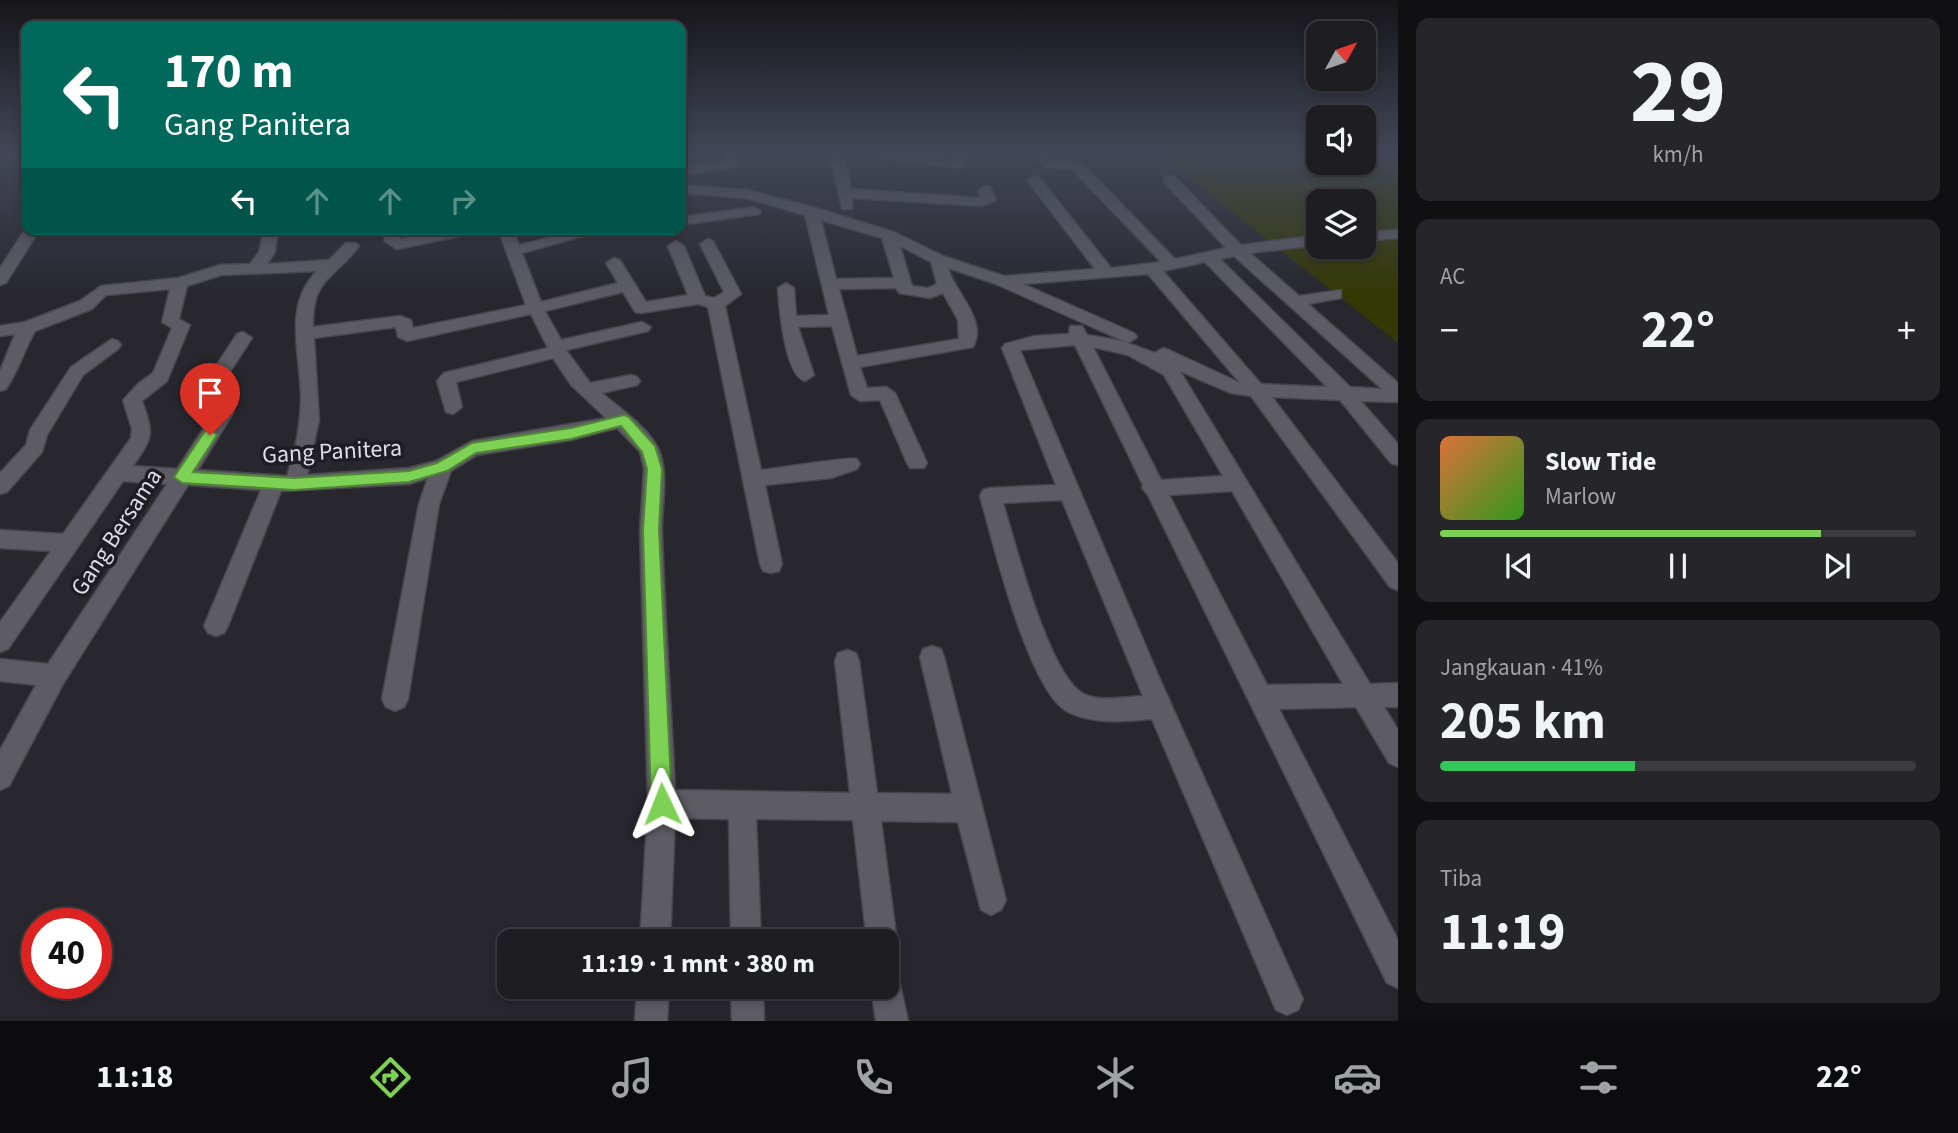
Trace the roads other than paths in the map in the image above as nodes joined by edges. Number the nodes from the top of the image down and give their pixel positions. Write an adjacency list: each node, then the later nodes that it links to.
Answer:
1 (749, 200): 10 (street)
2 (768, 200): 9 (street)
3 (847, 200): 11 (street)
4 (947, 200): 5 (street)
5 (989, 200)
6 (1049, 200): 33 (street)
7 (1109, 200): 29 (street)
8 (1189, 200): 25 (street)
9 (811, 211): 11 (street); 38 (street)
10 (686, 220)
11 (849, 222): 18 (street)
12 (1398, 234): 19 (street)
13 (29, 235): 34 (street)
14 (270, 235): 31 (street)
15 (393, 235): 16 (street)
16 (444, 235)
17 (550, 235): 20 (street)
18 (889, 235): 27 (street); 37 (street)
19 (1376, 236)
20 (508, 240): 45 (street)
21 (1306, 242): 25 (street)
22 (708, 244): 43 (street)
23 (351, 246): 30 (street)
24 (676, 246): 43 (street)
25 (1239, 250): 26 (street); 44 (street)
26 (1209, 257): 29 (street); 64 (street)
27 (938, 259): 35 (street); 40 (street)
28 (614, 263): 39 (street)
29 (1171, 264): 32 (street)
30 (332, 265): 31 (street); 52 (street)
31 (255, 269): 36 (street)
32 (1152, 270): 33 (street); 62 (street)
33 (1106, 272): 35 (street)
34 (0, 280)
35 (1002, 281): 46 (street)
36 (180, 283): 49 (street); 71 (street)
37 (901, 283): 38 (street); 40 (street)
38 (830, 284): 47 (street)
39 (627, 286): 43 (street); 45 (street)
40 (946, 286): 57 (street)
41 (786, 288): 48 (street)
42 (1335, 295): 44 (street)
43 (707, 301): 73 (street)
44 (1295, 302): 63 (street)
45 (535, 307): 52 (street); 56 (street)
46 (1068, 312): 54 (street); 62 (street)
47 (839, 320): 48 (street); 57 (street)
48 (789, 322): 58 (street)
49 (28, 327): 51 (street); 60 (street)
50 (642, 327): 56 (street)
51 (0, 331)
52 (304, 334): 74 (street)
53 (243, 338): 72 (street, Gang Bersama)
54 (1078, 340): 75 (street); 77 (street); 78 (street)
55 (112, 345): 76 (street)
56 (557, 348): 61 (street); 65 (street)
57 (850, 363): 68 (street)
58 (805, 375)
59 (631, 381): 61 (street)
60 (0, 385)
61 (586, 390): 66 (street)
62 (1258, 392): 64 (street); 82 (street)
63 (1398, 395): 64 (street)
64 (1347, 396): 67 (street)
65 (453, 407)
66 (624, 420): 70 (street, Gang Panitera); 96 (street)
67 (1398, 458)
68 (917, 463)
69 (850, 464): 73 (street)
70 (442, 467): 74 (street, Gang Panitera); 92 (street)
71 (117, 473): 72 (street, Gang Panitera); 80 (street)
72 (182, 477): 74 (street, Gang Panitera); 88 (street, Gang Bersama)
73 (753, 479): 81 (street)
74 (284, 483): 83 (street)
75 (1239, 483): 77 (street); 89 (street)
76 (0, 486)
77 (1153, 488): 91 (street)
78 (1069, 492): 93 (street); 93 (street)
79 (0, 539): 80 (street)
80 (70, 542): 84 (street)
81 (771, 564)
82 (1398, 580)
83 (216, 626)
84 (0, 641)
85 (932, 657): 99 (street)
86 (847, 661): 98 (street)
87 (0, 670): 88 (street)
88 (54, 676): 95 (street, Gang Bersama)
89 (1363, 695): 90 (street); 91 (street); 94 (street)
90 (1398, 695)
91 (1261, 696): 104 (street)
92 (396, 699)
93 (1158, 707): 108 (street)
94 (1398, 754)
95 (0, 777)
96 (662, 804): 97 (street); 101 (street)
97 (742, 805): 98 (street); 102 (street)
98 (865, 807): 99 (street); 103 (street)
99 (968, 808): 100 (street)
100 (991, 900)
101 (656, 929)
102 (746, 929)
103 (880, 929)
104 (1398, 972)
105 (653, 999): 109 (street)
106 (747, 999): 110 (street)
107 (889, 999): 111 (street)
108 (1287, 999)
109 (652, 1021)
110 (748, 1021)
111 (892, 1021)

